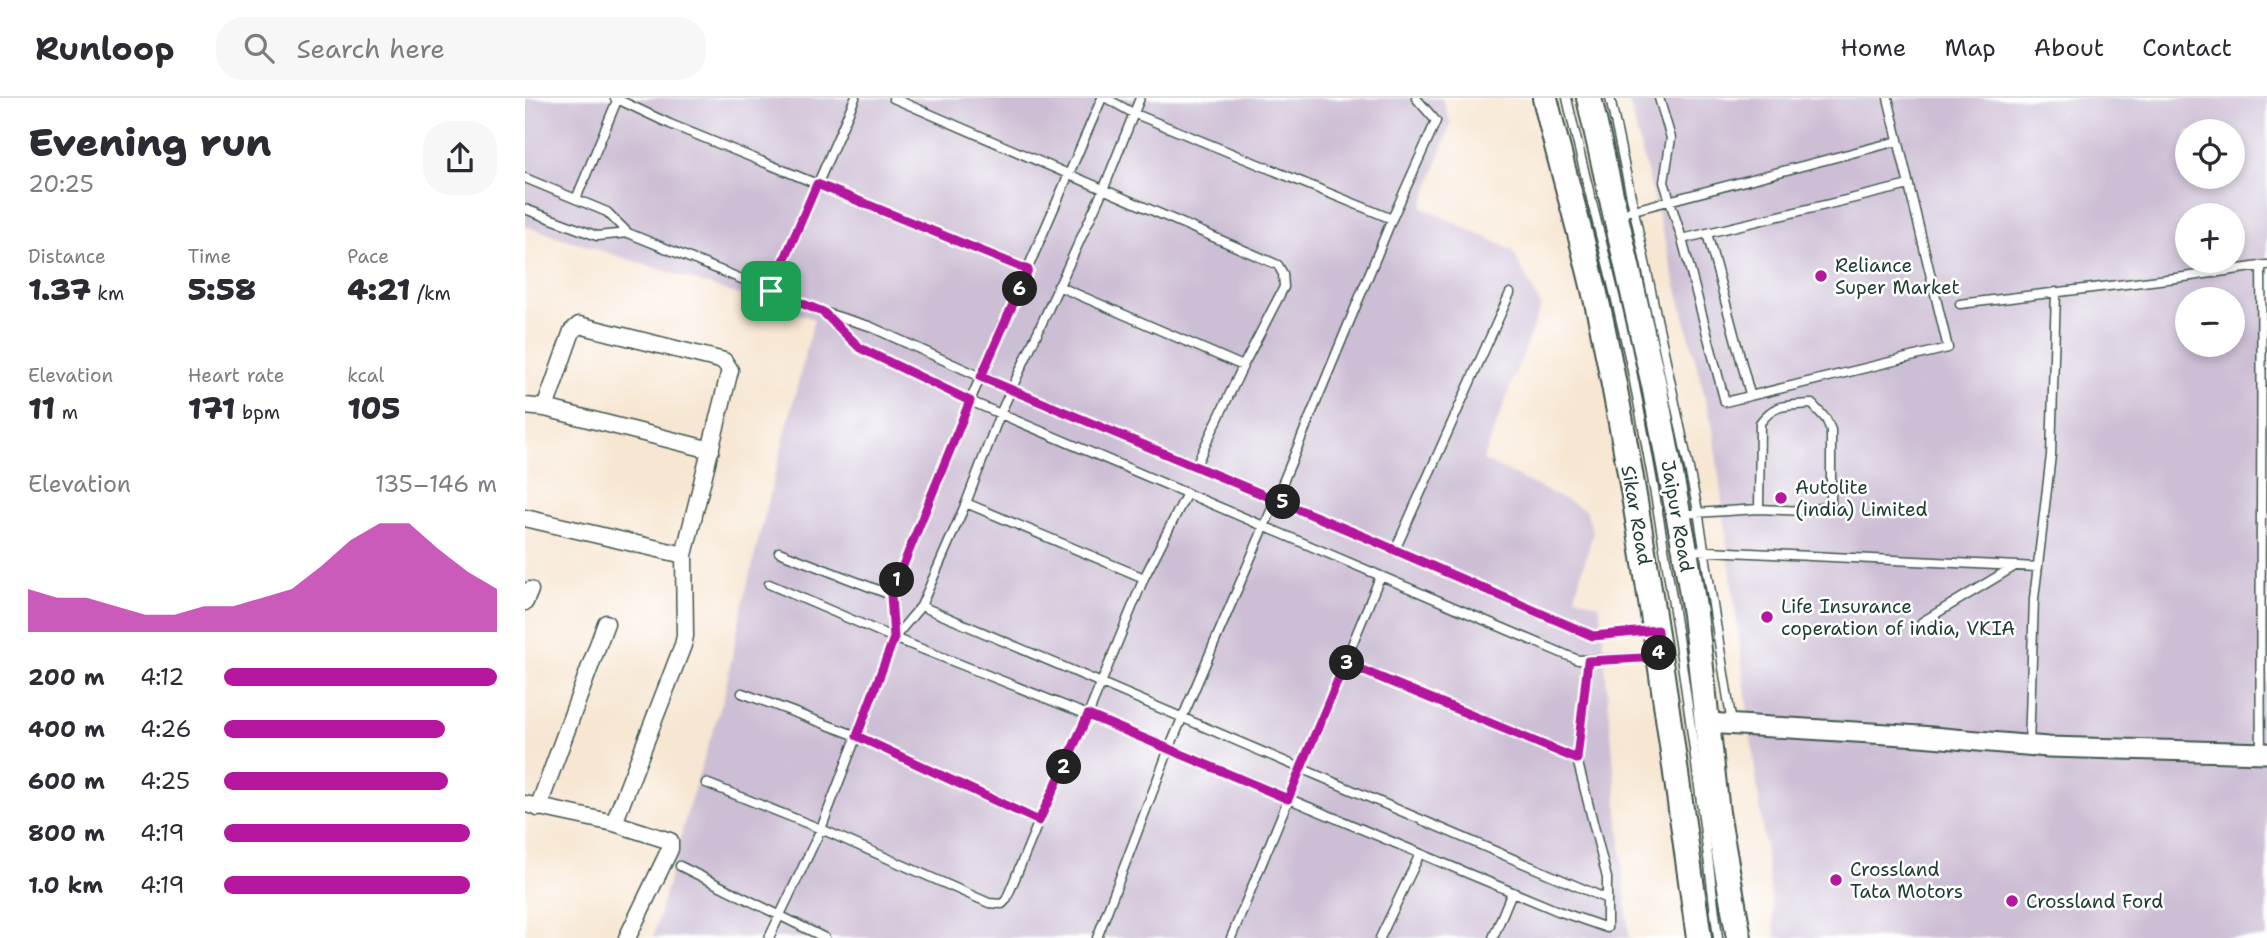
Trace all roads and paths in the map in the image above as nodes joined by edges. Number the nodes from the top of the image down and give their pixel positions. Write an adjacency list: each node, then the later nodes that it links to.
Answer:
1 (617, 98): 17 (lane); 20 (lane)
2 (855, 98): 17 (lane)
3 (893, 98): 15 (lane)
4 (1104, 98): 13 (lane); 15 (lane)
5 (1140, 98): 13 (lane)
6 (1416, 98): 24 (lane)
7 (1545, 98): 67 (main road, Sikar Road)
8 (1567, 98): 105 (lane)
9 (1589, 98): 23 (main road, Jaipur Road)
10 (1610, 98): 23 (lane)
11 (1659, 98): 21 (lane)
12 (1888, 98): 14 (lane)
13 (1133, 113): 19 (lane); 24 (lane)
14 (1898, 141): 18 (lane); 21 (lane)
15 (1069, 175): 19 (lane); 29 (lane)
16 (525, 177): 20 (lane)
17 (817, 184): 29 (lane); 31 (lane)
18 (1909, 185): 26 (lane); 39 (lane)
19 (1104, 188): 30 (lane); 36 (lane)
20 (576, 199): 25 (lane)
21 (1669, 200): 23 (lane); 27 (lane)
22 (525, 209): 25 (lane)
23 (1625, 212): 50 (main road, Jaipur Road)
24 (1392, 219): 47 (lane)
25 (628, 233): 31 (lane)
26 (1707, 233): 27 (lane); 39 (lane)
27 (1682, 239): 39 (lane)
28 (2264, 265): 32 (lane); 63 (lane)
29 (1028, 270): 37 (lane)
30 (1058, 286): 36 (lane); 38 (lane)
31 (771, 291): 35 (lane)
32 (2056, 292): 34 (lane); 58 (lane)
33 (1510, 293): 53 (lane)
34 (1960, 304)
35 (823, 312): 37 (lane); 40 (lane)
36 (1243, 366): 45 (lane)
37 (981, 377): 38 (lane); 40 (lane)
38 (1011, 389): 43 (lane); 45 (lane)
39 (1750, 394)
40 (970, 401): 43 (lane); 62 (lane)
41 (525, 406): 42 (street)
42 (545, 408): 44 (street); 44 (street)
43 (1000, 414): 46 (lane); 48 (lane)
44 (711, 450): 56 (street)
45 (1196, 466): 47 (lane)
46 (1187, 493): 52 (lane); 60 (lane)
47 (1276, 499): 52 (lane); 53 (lane)
48 (966, 503): 60 (lane); 64 (lane)
49 (1759, 509): 49 (lane); 50 (lane)
50 (1688, 512): 54 (main road, Jaipur Road)
51 (525, 518): 56 (street)
52 (1264, 526): 59 (lane); 75 (lane)
53 (1395, 550): 67 (lane)
54 (1695, 550): 57 (lane); 76 (main road, Jaipur Road); 77 (lane)
55 (779, 552): 62 (lane)
56 (684, 555): 88 (street)
57 (2015, 566): 58 (lane); 65 (lane)
58 (2038, 567): 79 (lane)
59 (1380, 577): 70 (lane); 71 (lane)
60 (1144, 578): 72 (lane)
61 (769, 584): 68 (lane)
62 (891, 595): 68 (lane)
63 (2263, 601): 81 (lane)
64 (921, 606): 68 (lane); 72 (lane)
65 (1922, 622)
66 (606, 623): 86 (street)
67 (1657, 630): 69 (main road, Sikar Road)
68 (894, 638): 74 (lane); 78 (lane)
69 (1660, 657): 70 (lane); 104 (main road, Sikar Road)
70 (1588, 661): 82 (lane)
71 (1345, 663): 82 (lane); 83 (lane)
72 (1102, 683): 74 (lane); 75 (lane)
73 (742, 693): 78 (lane)
74 (1088, 715): 80 (lane); 87 (lane)
75 (1182, 718): 80 (lane); 83 (lane)
76 (1707, 723): 77 (street); 106 (main road, Jaipur Road)
77 (1732, 724): 79 (street)
78 (857, 736): 87 (lane); 89 (lane)
79 (2029, 746): 81 (street)
80 (1169, 749): 85 (lane); 99 (lane)
81 (2264, 753)
82 (1577, 759): 93 (lane)
83 (1300, 768): 85 (lane); 93 (lane)
84 (706, 783): 89 (lane)
85 (1288, 799): 90 (lane); 100 (lane)
86 (532, 806): 88 (street)
87 (1039, 821): 89 (lane)
88 (614, 823): 96 (street)
89 (821, 829): 94 (lane)
90 (1420, 854): 92 (lane); 101 (lane)
91 (680, 866): 94 (lane)
92 (1513, 892): 95 (lane); 102 (lane)
93 (1607, 899): 95 (lane)
94 (780, 918): 97 (lane); 98 (lane)
95 (1606, 928): 103 (lane)
96 (627, 938)
97 (769, 938)
98 (825, 938)
99 (1097, 938)
100 (1231, 938)
101 (1380, 938)
102 (1493, 938)
103 (1608, 938)
104 (1699, 938)
105 (1718, 938)
106 (1739, 938)

